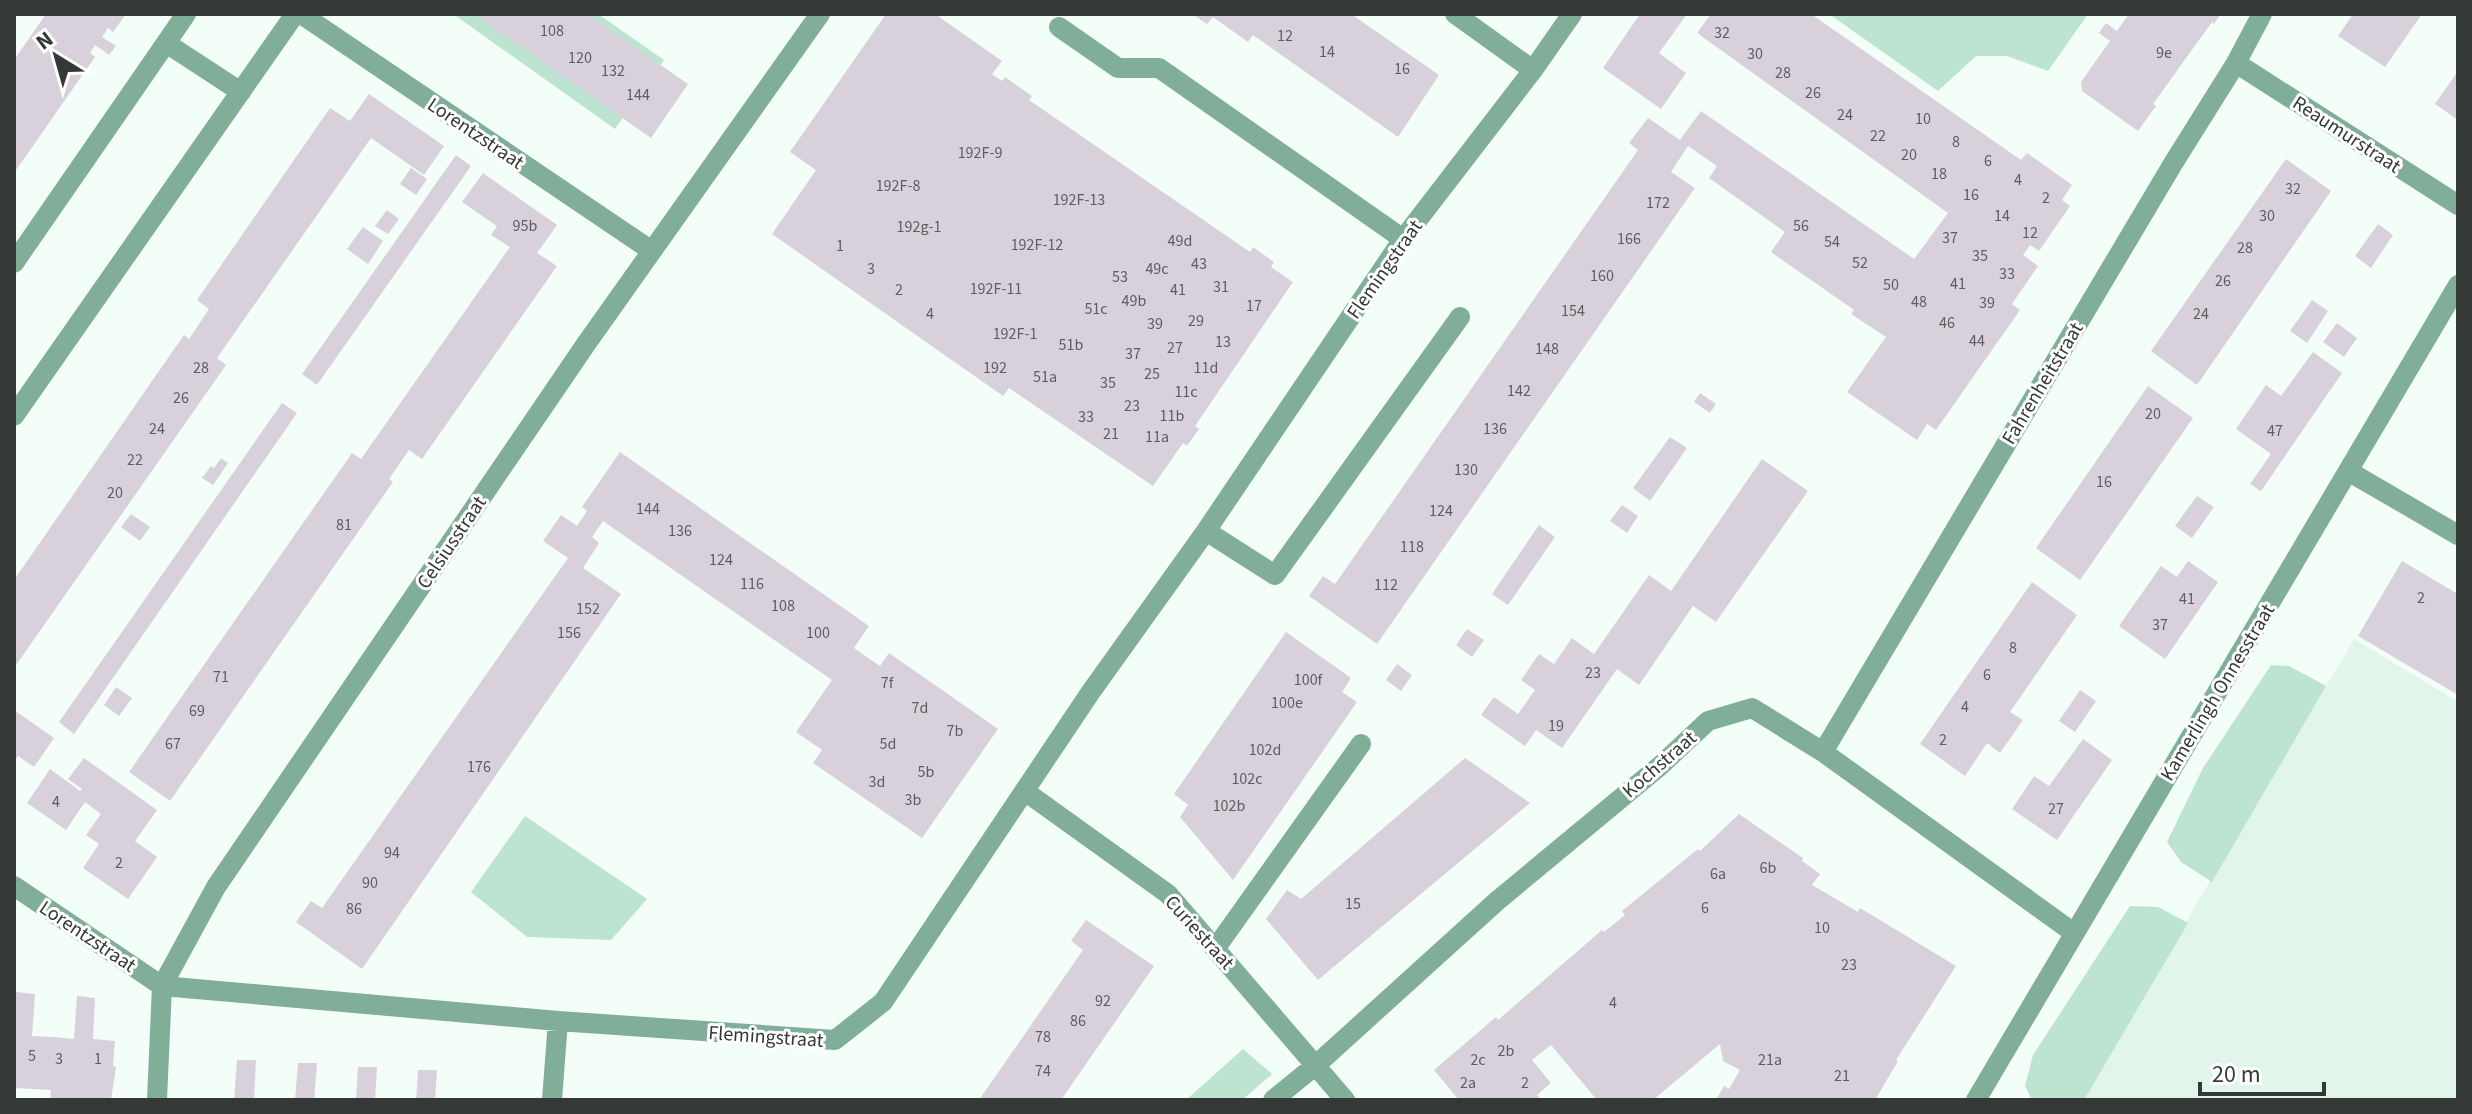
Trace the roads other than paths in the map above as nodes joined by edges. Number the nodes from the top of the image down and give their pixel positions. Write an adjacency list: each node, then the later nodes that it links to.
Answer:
1 (186, 14): 8 (street)
2 (298, 14): 11 (street, Lorentzstraat); 14 (street, Lorentzstraat)
3 (820, 14): 14 (street, Celsiusstraat)
4 (1455, 14): 10 (street)
5 (1572, 14): 10 (street, Flemingstraat)
6 (2262, 14): 9 (street, Fahrenheitstraat)
7 (1059, 27): 13 (street)
8 (166, 43): 11 (street); 15 (street)
9 (2236, 63): 12 (street, Reaumurstraat); 23 (street, Fahrenheitstraat)
10 (1533, 70): 13 (street, Flemingstraat)
11 (241, 92): 18 (street, Lorentzstraat)
12 (2458, 205)
13 (1403, 239): 20 (street, Flemingstraat)
14 (652, 251): 28 (street, Celsiusstraat)
15 (14, 263)
16 (2458, 285): 19 (street, Kamerlingh Onnesstraat)
17 (1460, 317): 20 (street)
18 (14, 416)
19 (2348, 471): 21 (street); 26 (street, Kamerlingh Onnesstraat)
20 (1206, 531): 24 (street, Flemingstraat)
21 (2458, 535)
22 (1361, 744): 27 (street)
23 (1823, 752): 26 (street, Kochstraat); 30 (street, Kochstraat)
24 (1026, 792): 27 (street, Curiestraat); 29 (street, Flemingstraat)
25 (14, 886): 28 (street, Lorentzstraat)
26 (2074, 933): 35 (street, Kamerlingh Onnesstraat)
27 (1215, 949): 30 (street, Curiestraat)
28 (162, 986): 29 (street, Flemingstraat); 31 (street, Celsiusstraat)
29 (558, 1021): 32 (street)
30 (1316, 1065): 33 (street); 34 (street, Curiestraat)
31 (157, 1100)
32 (552, 1100)
33 (1273, 1100)
34 (1345, 1100)
35 (1976, 1100)

